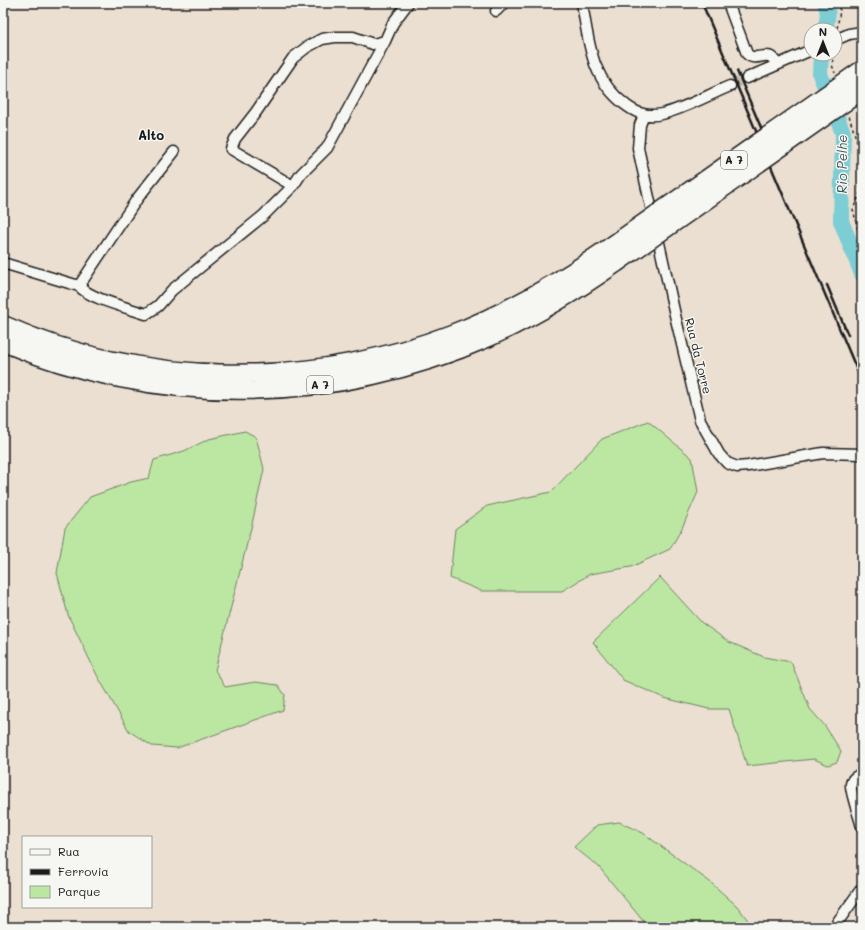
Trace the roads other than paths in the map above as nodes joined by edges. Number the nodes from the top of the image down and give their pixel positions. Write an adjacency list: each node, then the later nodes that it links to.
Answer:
1 (408, 3): 8 (street)
2 (504, 3): 5 (street)
3 (582, 3): 15 (street)
4 (728, 3): 10 (street)
5 (496, 11)
6 (862, 32): 7 (street, bridge)
7 (843, 35)
8 (384, 41): 17 (street); 17 (street)
9 (803, 54): 10 (street)
10 (778, 65): 12 (street)
11 (862, 70): 18 (highway, A 7, bridge)
12 (747, 78)
13 (730, 86): 15 (street)
14 (862, 90): 18 (highway, A 7, bridge)
15 (644, 115): 23 (street, Rua da Torre)
16 (174, 152): 20 (street)
17 (292, 186): 20 (street)
18 (611, 257): 21 (highway, A 7); 22 (highway, A 7)
19 (3, 263): 20 (street)
20 (80, 286)
21 (3, 325)
22 (3, 342)
23 (862, 454)
24 (862, 774): 25 (street)
25 (862, 827)
26 (862, 888): 27 (street)
27 (834, 927)

